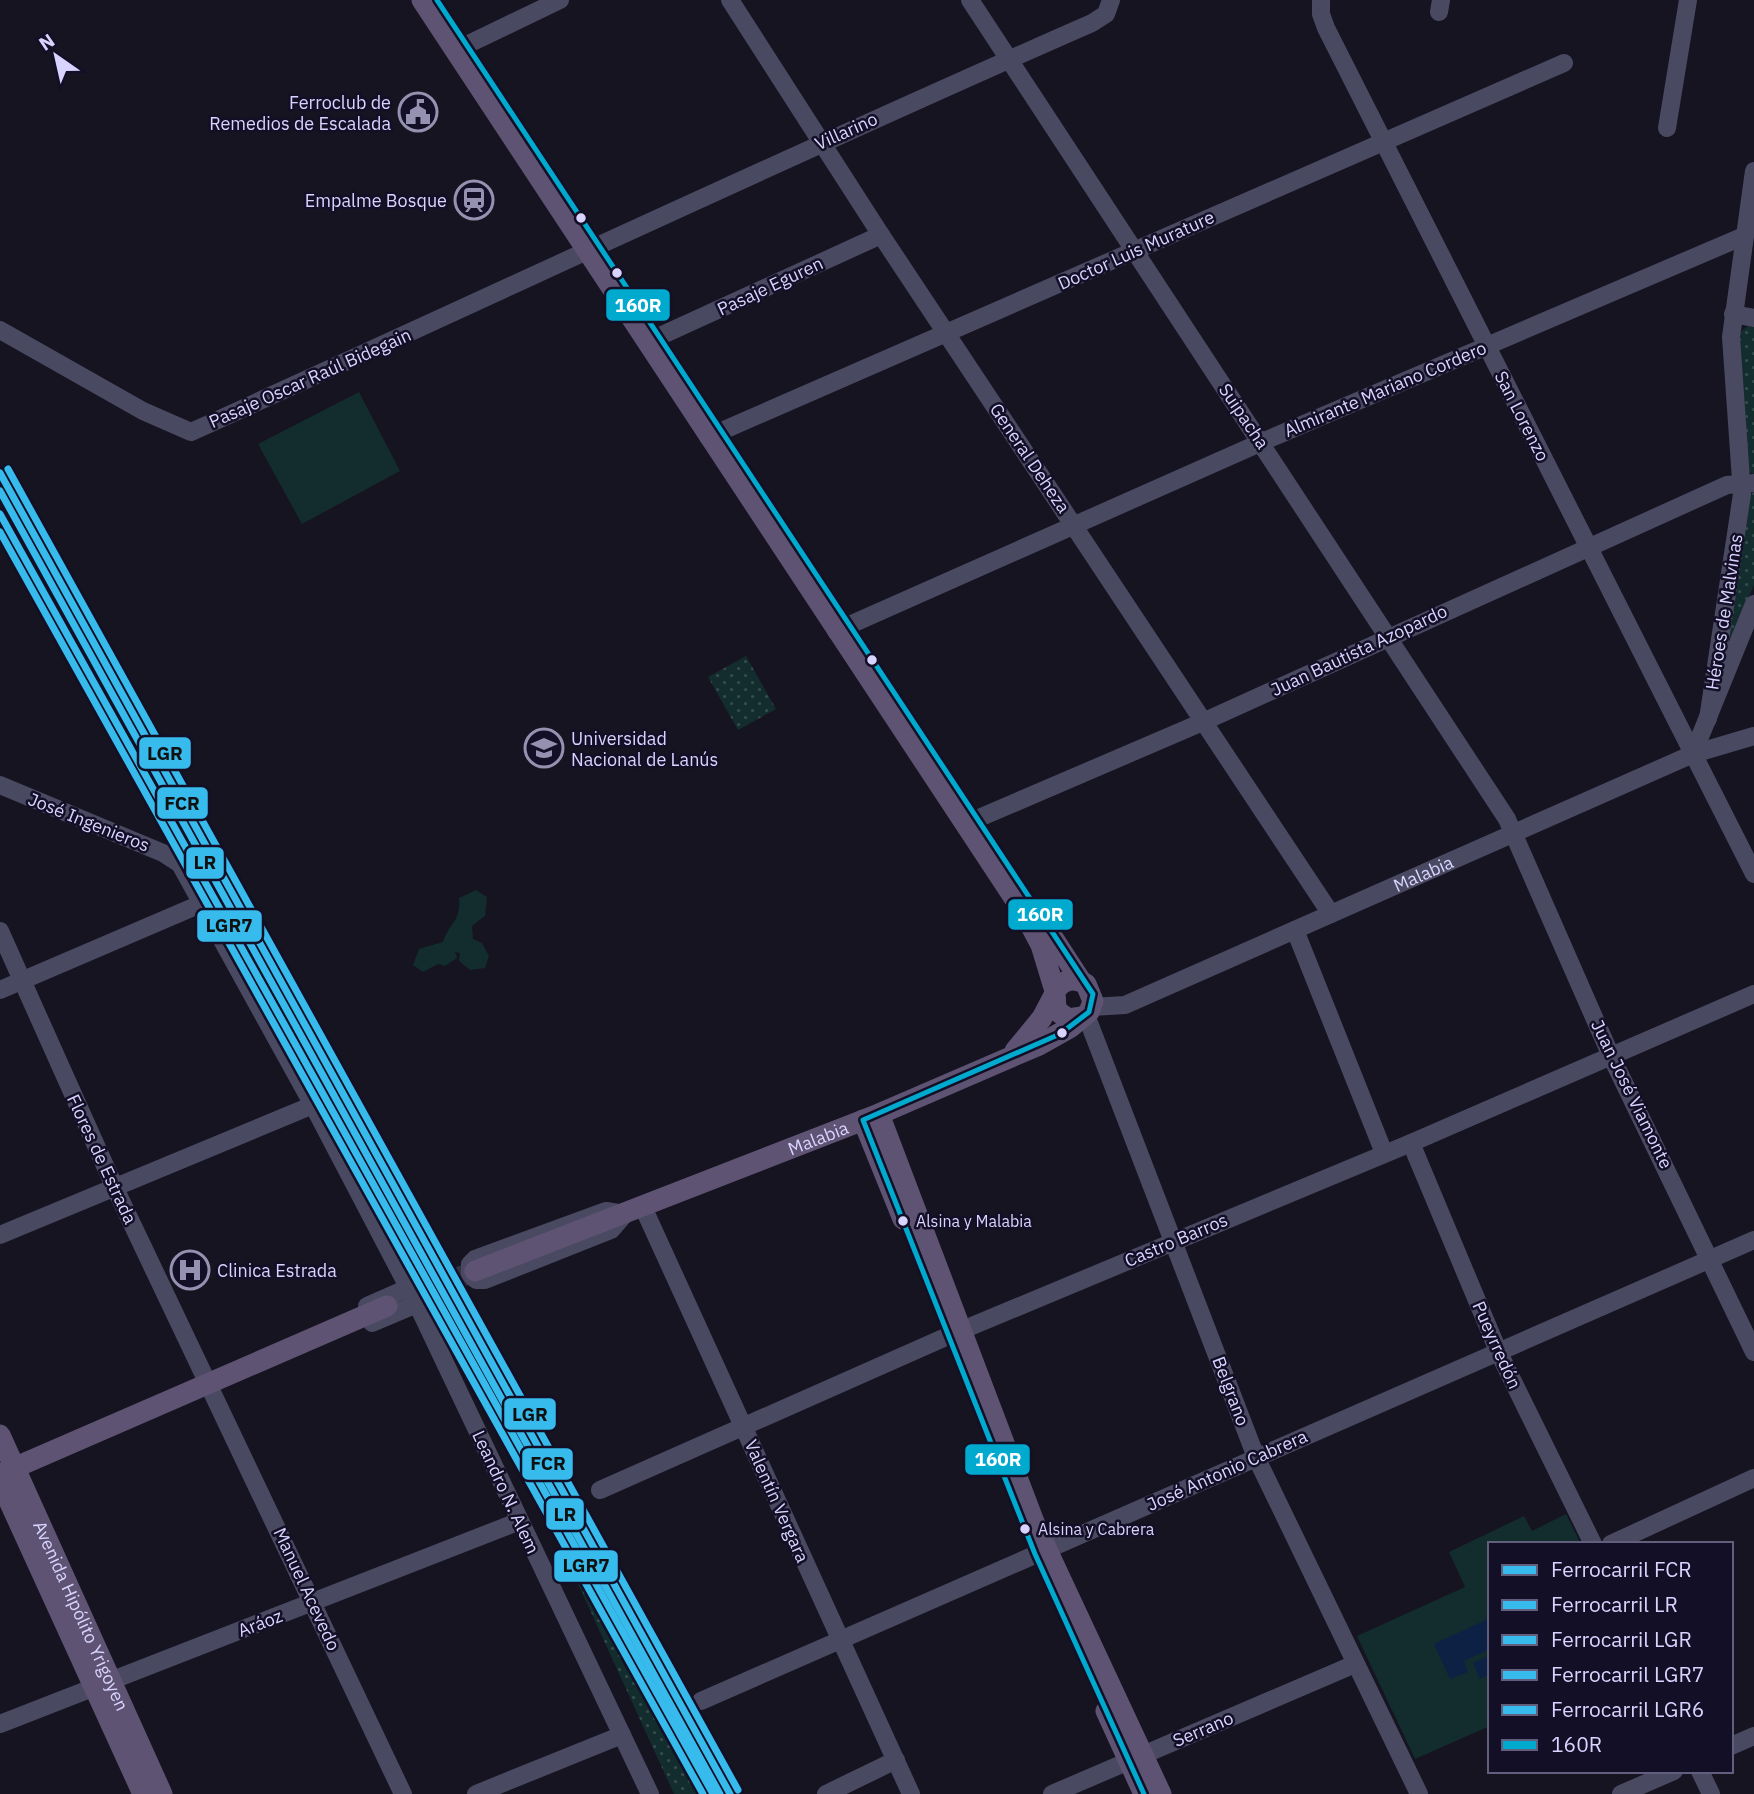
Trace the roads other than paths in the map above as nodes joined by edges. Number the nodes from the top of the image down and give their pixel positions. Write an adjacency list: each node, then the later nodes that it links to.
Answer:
1 (422, 0): 9 (main road)
2 (438, 0): 9 (main road)
3 (560, 0): 9 (street)
4 (730, 0): 13 (street, General Deheza)
5 (970, 0): 10 (street, Suipacha)
6 (1321, 0): 14 (street, San Lorenzo)
7 (1688, 0): 12 (street)
8 (1108, 7): 10 (street, Villarino)
9 (462, 46): 18 (main road)
10 (1008, 60): 13 (street, Villarino); 19 (street, Suipacha)
11 (1564, 63): 14 (street, Doctor Luis Murature)
12 (1667, 128)
13 (821, 142): 16 (street, General Deheza); 18 (street, Villarino)
14 (1385, 142): 19 (street, Doctor Luis Murature); 25 (street, San Lorenzo)
15 (1754, 171): 17 (street, Héroes de Malvinas)
16 (881, 235): 23 (street, General Deheza); 24 (street, Pasaje Eguren)
17 (1744, 236): 20 (street, Héroes de Malvinas); 25 (street, Almirante Mariano Cordero)
18 (592, 246): 22 (street, Pasaje Oscar Raúl Bidegain); 24 (main road); 26 (main road)
19 (1132, 251): 23 (street, Doctor Luis Murature); 27 (street, Suipacha)
20 (1733, 314): 21 (street); 28 (street, Héroes de Malvinas)
21 (1754, 318)
22 (0, 330)
23 (947, 334): 26 (street, Doctor Luis Murature); 29 (street, General Deheza)
24 (658, 337): 26 (main road)
25 (1487, 345): 27 (street, Almirante Mariano Cordero); 30 (street, San Lorenzo)
26 (714, 434): 32 (main road)
27 (1262, 442): 29 (street, Almirante Mariano Cordero); 33 (street, Suipacha)
28 (1748, 483): 30 (street, Juan Bautista Azopardo); 34 (street, Héroes de Malvinas)
29 (1075, 526): 32 (street, Almirante Mariano Cordero); 35 (street, General Deheza)
30 (1587, 547): 33 (street, Juan Bautista Azopardo); 37 (street, San Lorenzo)
31 (1754, 604): 34 (street, Héroes de Malvinas)
32 (841, 627): 39 (main road)
33 (1388, 636): 35 (street, Juan Bautista Azopardo); 40 (street, Suipacha)
34 (1707, 719): 37 (street, Héroes de Malvinas)
35 (1205, 721): 39 (street, Juan Bautista Azopardo); 43 (street, General Deheza)
36 (1754, 736): 37 (street, Malabia)
37 (1693, 754): 40 (street, Malabia); 41 (street, San Lorenzo)
38 (0, 785): 42 (street, José Ingenieros)
39 (970, 821): 47 (main road); 49 (main road)
40 (1514, 835): 43 (street, Malabia); 53 (street, Juan José Viamonte)
41 (1754, 874)
42 (203, 903): 46 (street); 54 (street, José Ingenieros)
43 (1331, 914): 44 (street, Malabia)
44 (1295, 930): 51 (street, Malabia); 57 (street)
45 (0, 931): 46 (street, Flores de Estrada)
46 (21, 981): 48 (street); 58 (street, Flores de Estrada)
47 (1081, 981): 49 (main road); 51 (main road)
48 (0, 990)
49 (1054, 994): 51 (main road); 52 (main road)
50 (1754, 994): 53 (street, Castro Barros)
51 (1087, 1013): 52 (main road, Malabia); 61 (street, Belgrano)
52 (1011, 1055): 55 (main road, Malabia)
53 (1612, 1056): 56 (street, Castro Barros); 63 (street, Juan José Viamonte)
54 (313, 1105): 58 (street); 65 (street, José Ingenieros)
55 (871, 1117): 59 (main road, Malabia); 68 (main road)
56 (1411, 1143): 57 (street, Castro Barros); 70 (street, Pueyrredón)
57 (1384, 1153): 61 (street, Castro Barros)
58 (115, 1188): 60 (street); 71 (street, Flores de Estrada)
59 (634, 1210): 59 (street, Malabia); 64 (main road, Malabia); 72 (street, Valentín Vergara)
60 (0, 1235)
61 (1174, 1240): 68 (street, Castro Barros); 74 (street, Belgrano)
62 (1754, 1240): 63 (street, José Antonio Cabrera)
63 (1711, 1259): 69 (street, Juan José Viamonte); 70 (street, José Antonio Cabrera)
64 (475, 1271)
65 (408, 1287): 66 (street, José Ingenieros); 71 (street)
66 (418, 1304): 71 (street); 78 (street, Leandro N. Alem)
67 (387, 1306): 71 (main road)
68 (954, 1334): 72 (street, Castro Barros); 81 (main road)
69 (1754, 1352)
70 (1499, 1353): 74 (street, José Antonio Cabrera); 79 (street, Pueyrredón)
71 (218, 1381): 75 (main road); 82 (street, Manuel Acevedo)
72 (743, 1425): 77 (street, Castro Barros); 83 (street, Valentín Vergara)
73 (0, 1435): 75 (main road, Avenida Hipólito Yrigoyen)
74 (1256, 1457): 81 (street, José Antonio Cabrera); 84 (street, Belgrano)
75 (5, 1474): 85 (main road, Avenida Hipólito Yrigoyen)
76 (1754, 1478): 80 (street)
77 (600, 1490)
78 (520, 1521): 82 (street, Aráoz); 88 (street, Leandro N. Alem)
79 (1592, 1542)
80 (1615, 1542)
81 (1041, 1552): 83 (street, José Antonio Cabrera); 91 (main road)
82 (314, 1603): 85 (street, Aráoz); 97 (street, Manuel Acevedo)
83 (840, 1642): 86 (street, José Antonio Cabrera); 92 (street, Valentín Vergara)
84 (1355, 1664): 91 (street, Serrano); 105 (street, Belgrano)
85 (102, 1683): 87 (street, Aráoz); 95 (main road, Avenida Hipólito Yrigoyen); 96 (main road, Avenida Hipólito Yrigoyen)
86 (701, 1701)
87 (0, 1724)
88 (622, 1735): 98 (street); 99 (street, Leandro N. Alem)
89 (1754, 1736): 90 (street)
90 (1733, 1745)
91 (1136, 1758): 102 (street, Serrano); 103 (main road); 104 (main road)
92 (896, 1760): 100 (street); 101 (street, Valentín Vergara)
93 (1669, 1773): 106 (street)
94 (1701, 1773): 107 (street)
95 (143, 1794)
96 (162, 1794)
97 (403, 1794)
98 (476, 1794)
99 (650, 1794)
100 (827, 1794)
101 (911, 1794)
102 (1052, 1794)
103 (1144, 1794)
104 (1161, 1794)
105 (1419, 1794)
106 (1621, 1794)
107 (1711, 1794)

